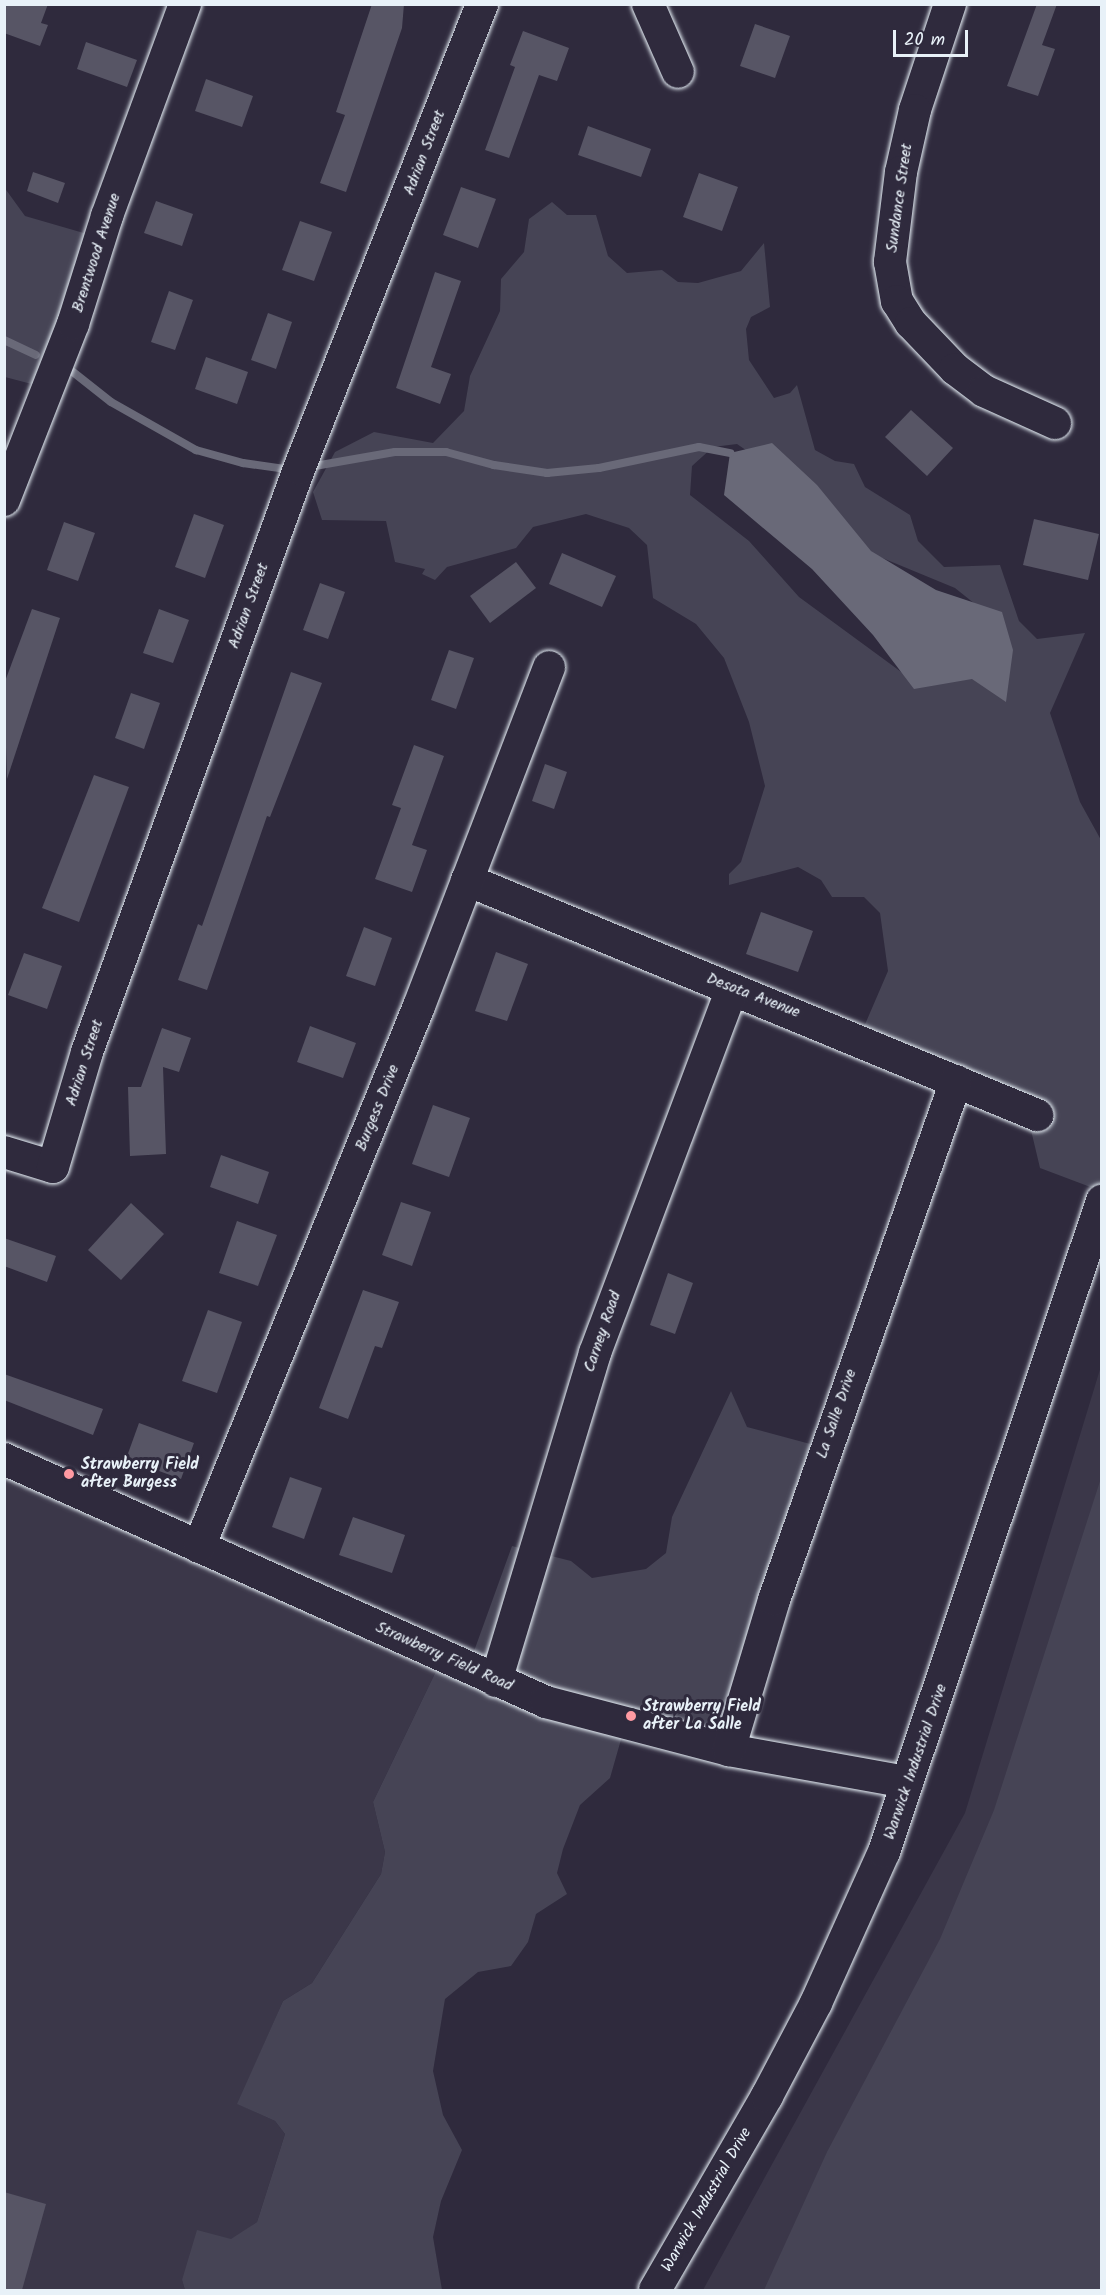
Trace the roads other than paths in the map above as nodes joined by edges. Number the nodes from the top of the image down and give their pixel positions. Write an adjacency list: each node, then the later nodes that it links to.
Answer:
1 (185, 4): 7 (street, Brentwood Avenue)
2 (482, 4): 13 (street, Adrian Street)
3 (648, 4): 5 (street)
4 (950, 4): 6 (street, Sundance Street)
5 (678, 72)
6 (1055, 423)
7 (4, 500)
8 (549, 667): 9 (street, Burgess Drive)
9 (467, 880): 10 (street, Desota Avenue); 16 (street, Burgess Drive)
10 (731, 991): 11 (street, Desota Avenue); 17 (street, Carney Road)
11 (956, 1081): 12 (street, Desota Avenue); 18 (street, La Salle Drive)
12 (1037, 1115)
13 (4, 1152)
14 (1101, 1201): 19 (street, Warwick Industrial Drive)
15 (4, 1459): 16 (street, Strawberry Field Road)
16 (199, 1547): 17 (street, Strawberry Field Road)
17 (496, 1681): 18 (street, Strawberry Field Road)
18 (729, 1750): 19 (street, Strawberry Field Road)
19 (907, 1782): 20 (street, Warwick Industrial Drive)
20 (655, 2290)

